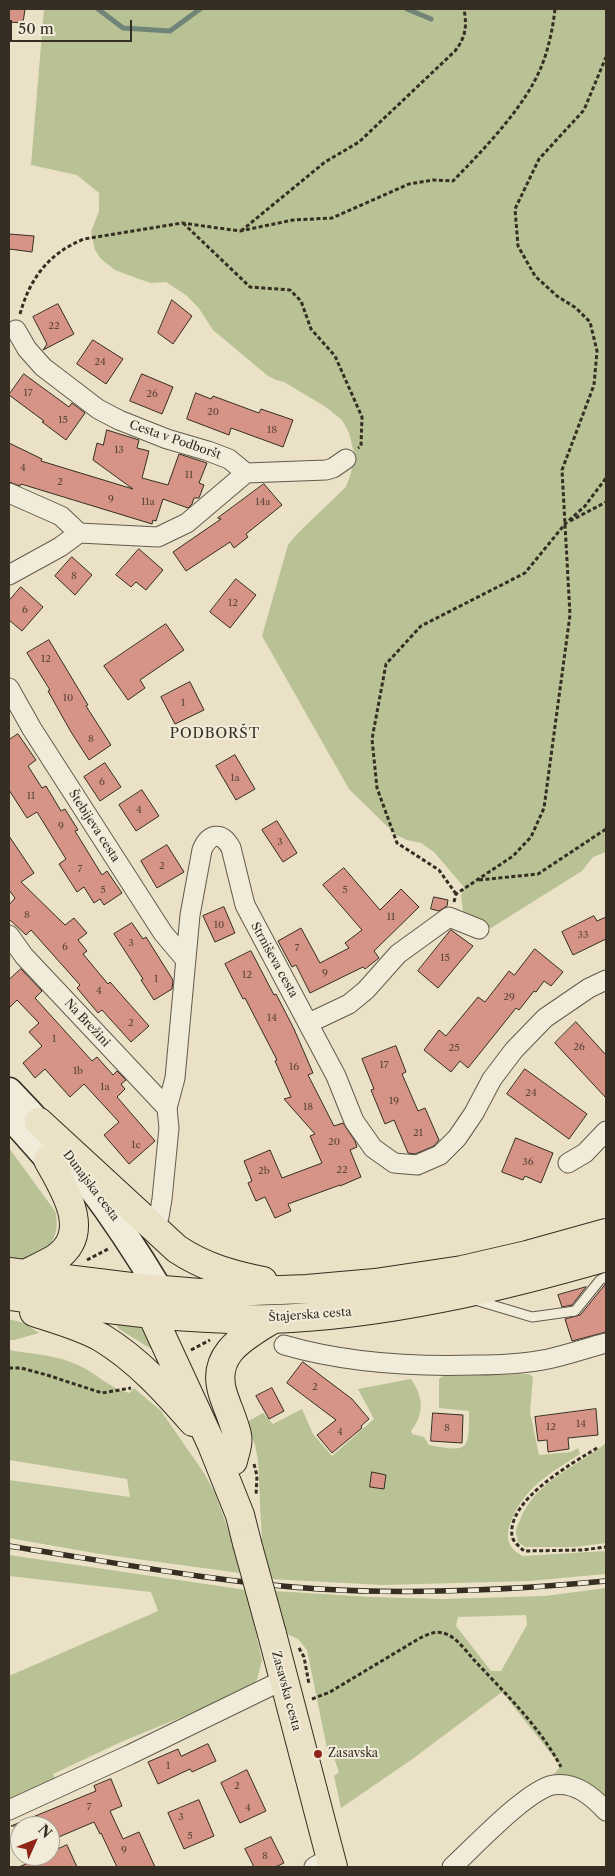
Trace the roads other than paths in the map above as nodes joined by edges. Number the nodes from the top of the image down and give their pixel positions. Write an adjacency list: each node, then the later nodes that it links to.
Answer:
1 (16, 330): 3 (street, Cesta v Podboršt)
2 (346, 459): 3 (street)
3 (246, 473): 5 (street)
4 (9, 493): 5 (street)
5 (79, 533): 6 (street)
6 (9, 575)
7 (9, 688): 10 (street, Štebijeva cesta)
8 (479, 929): 12 (street)
9 (9, 935): 14 (street, Na Brežini)
10 (185, 959): 12 (street, Strniševa cesta); 14 (street, Strniševa cesta)
11 (606, 980): 12 (street, Strniševa cesta)
12 (309, 1023)
13 (9, 1091): 16 (main road, Dunajska cesta)
14 (167, 1108): 20 (street, Strniševa cesta)
15 (9, 1115): 18 (main road, Dunajska cesta)
16 (39, 1122): 25 (main road); 28 (main road, Dunajska cesta)
17 (606, 1131): 19 (street)
18 (48, 1160): 23 (main road); 28 (main road, Dunajska cesta)
19 (568, 1163)
20 (159, 1217)
21 (606, 1233): 25 (main road, Štajerska cesta)
22 (606, 1257): 26 (main road, Štajerska cesta)
23 (17, 1273): 28 (main road, Štajerska cesta)
24 (606, 1278): 26 (lane)
25 (307, 1289): 28 (main road, Štajerska cesta)
26 (458, 1295): 30 (main road, Štajerska cesta)
27 (9, 1296): 28 (main road, Štajerska cesta)
28 (156, 1302): 30 (main road, Štajerska cesta); 33 (main road, Zasavska cesta); 34 (main road, Zasavska cesta)
29 (9, 1304): 33 (main road)
30 (273, 1319): 34 (main road)
31 (606, 1343): 32 (street)
32 (284, 1345)
33 (212, 1445): 35 (main road, Zasavska cesta)
34 (234, 1461): 35 (main road, Zasavska cesta)
35 (240, 1515): 36 (main road, Zasavska cesta, bridge)
36 (283, 1680): 37 (street); 39 (main road, Zasavska cesta)
37 (9, 1810)
38 (606, 1811): 40 (street)
39 (326, 1864)
40 (452, 1867)

